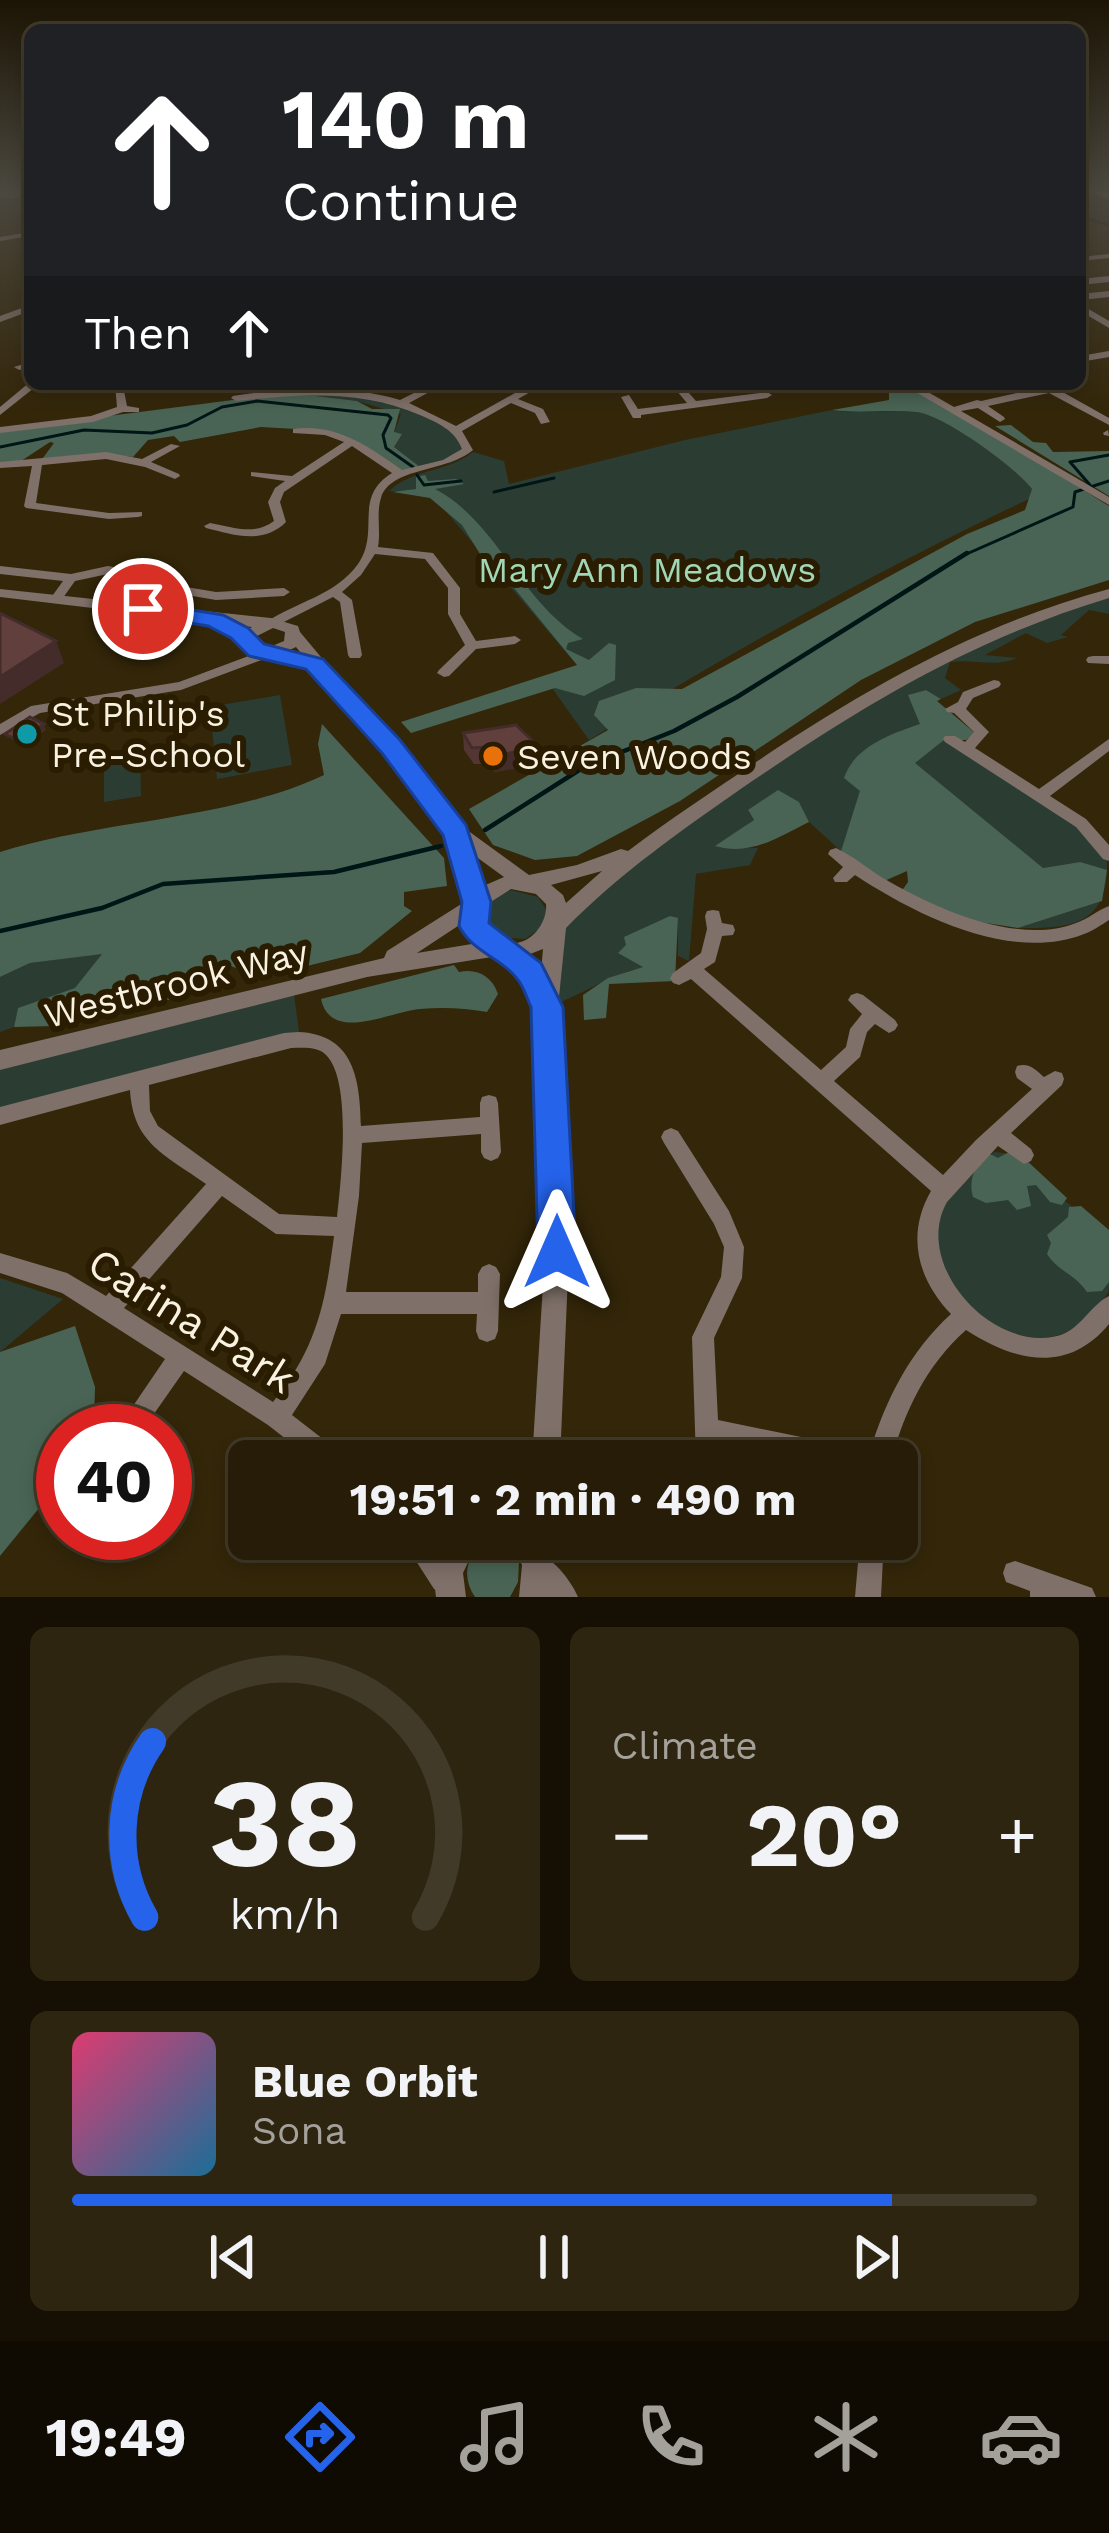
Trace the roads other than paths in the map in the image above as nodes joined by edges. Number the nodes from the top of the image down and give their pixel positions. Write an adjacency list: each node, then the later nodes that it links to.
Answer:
1 (1109, 354): 2 (street)
2 (1096, 357): 3 (street); 4 (street)
3 (1086, 358)
4 (1109, 366)
5 (27, 390): 25 (street)
6 (118, 390): 29 (street)
7 (297, 390): 18 (street)
8 (349, 390): 21 (street)
9 (428, 390): 21 (street)
10 (528, 390): 20 (street)
11 (681, 390): 23 (street)
12 (775, 390): 23 (street)
13 (918, 390): 24 (street)
14 (1013, 390): 17 (street)
15 (1042, 390): 17 (street)
16 (1056, 390): 27 (street)
17 (1019, 394): 22 (street)
18 (232, 396)
19 (626, 398): 23 (street)
20 (512, 400): 28 (street); 30 (street)
21 (402, 403): 30 (street)
22 (977, 403): 24 (street); 26 (street)
23 (694, 405)
24 (954, 410): 41 (street)
25 (0, 412)
26 (1000, 419)
27 (1109, 422)
28 (546, 424)
29 (0, 430)
30 (458, 430): 38 (street)
31 (295, 432): 32 (street)
32 (352, 441): 38 (street); 40 (street)
33 (179, 447): 34 (street)
34 (146, 460): 36 (street); 39 (street)
35 (0, 465): 36 (street)
36 (37, 466): 42 (street)
37 (254, 474): 40 (street)
38 (401, 474): 44 (street)
39 (177, 476)
40 (292, 479): 43 (street)
41 (1107, 500)
42 (139, 513)
43 (211, 526)
44 (372, 550): 49 (street); 52 (street)
45 (0, 570): 46 (street)
46 (71, 578): 48 (street); 53 (street)
47 (471, 584): 49 (street)
48 (288, 588)
49 (454, 588): 60 (street)
50 (0, 593): 53 (street)
51 (1109, 593): 72 (street)
52 (327, 595): 55 (street); 56 (street); 58 (street)
53 (56, 598): 54 (street)
54 (214, 620): 55 (street); 57 (street)
55 (270, 623): 56 (street); 57 (street)
56 (295, 634): 61 (street); 62 (street)
57 (248, 640): 61 (street); 64 (street)
58 (371, 643)
59 (511, 645): 60 (street)
60 (472, 646): 63 (street)
61 (272, 651): 62 (street); 64 (street)
62 (315, 664): 71 (street)
63 (438, 672)
64 (217, 674): 66 (street)
65 (994, 683): 69 (street)
66 (0, 730)
67 (950, 739): 69 (street)
68 (1109, 744): 70 (street)
69 (966, 749): 70 (street)
70 (1040, 796): 74 (street)
71 (456, 832): 75 (street); 76 (street)
72 (646, 845): 75 (street); 79 (street)
73 (836, 854): 77 (street)
74 (1109, 855)
75 (527, 883): 76 (street); 79 (street)
76 (475, 904): 80 (street); 81 (street, Westbrook Way)
77 (1108, 915)
78 (718, 925): 87 (street)
79 (557, 926): 80 (street); 83 (street)
80 (502, 948): 81 (street, Westbrook Way); 83 (street)
81 (368, 969): 84 (street, Westbrook Way)
82 (857, 1000): 87 (street)
83 (547, 1007): 110 (street)
84 (0, 1060)
85 (1024, 1072): 92 (street)
86 (139, 1080): 89 (street); 91 (street); 96 (street)
87 (820, 1082): 97 (street)
88 (489, 1103): 90 (street)
89 (0, 1116)
90 (490, 1125): 91 (street); 94 (street)
91 (354, 1135): 98 (street)
92 (999, 1135): 95 (street); 97 (street)
93 (671, 1137): 111 (street)
94 (491, 1152)
95 (1024, 1155)
96 (220, 1183): 98 (street); 103 (street)
97 (944, 1189): 104 (street)
98 (344, 1227): 101 (street)
99 (0, 1263): 103 (street, Carina Park)
100 (489, 1274): 102 (street)
101 (333, 1303): 102 (street); 109 (street)
102 (488, 1303): 106 (street)
103 (109, 1310): 107 (street, Carina Park)
104 (966, 1315): 105 (street); 117 (street)
105 (1106, 1319)
106 (487, 1331)
107 (182, 1356): 108 (street); 109 (street, Carina Park)
108 (147, 1404)
109 (276, 1417): 112 (street, Carina Park)
110 (549, 1420): 113 (street); 114 (street)
111 (707, 1429): 115 (street); 116 (street)
112 (306, 1440)
113 (540, 1440)
114 (548, 1440)
115 (707, 1440)
116 (762, 1440)
117 (886, 1440)
118 (428, 1560): 125 (street)
119 (452, 1560): 125 (street)
120 (533, 1560): 126 (street)
121 (540, 1560): 127 (street)
122 (871, 1560): 128 (street)
123 (1015, 1573): 124 (street)
124 (1043, 1590): 129 (street)
125 (450, 1594)
126 (534, 1597)
127 (565, 1597)
128 (868, 1597)
129 (1084, 1597)

